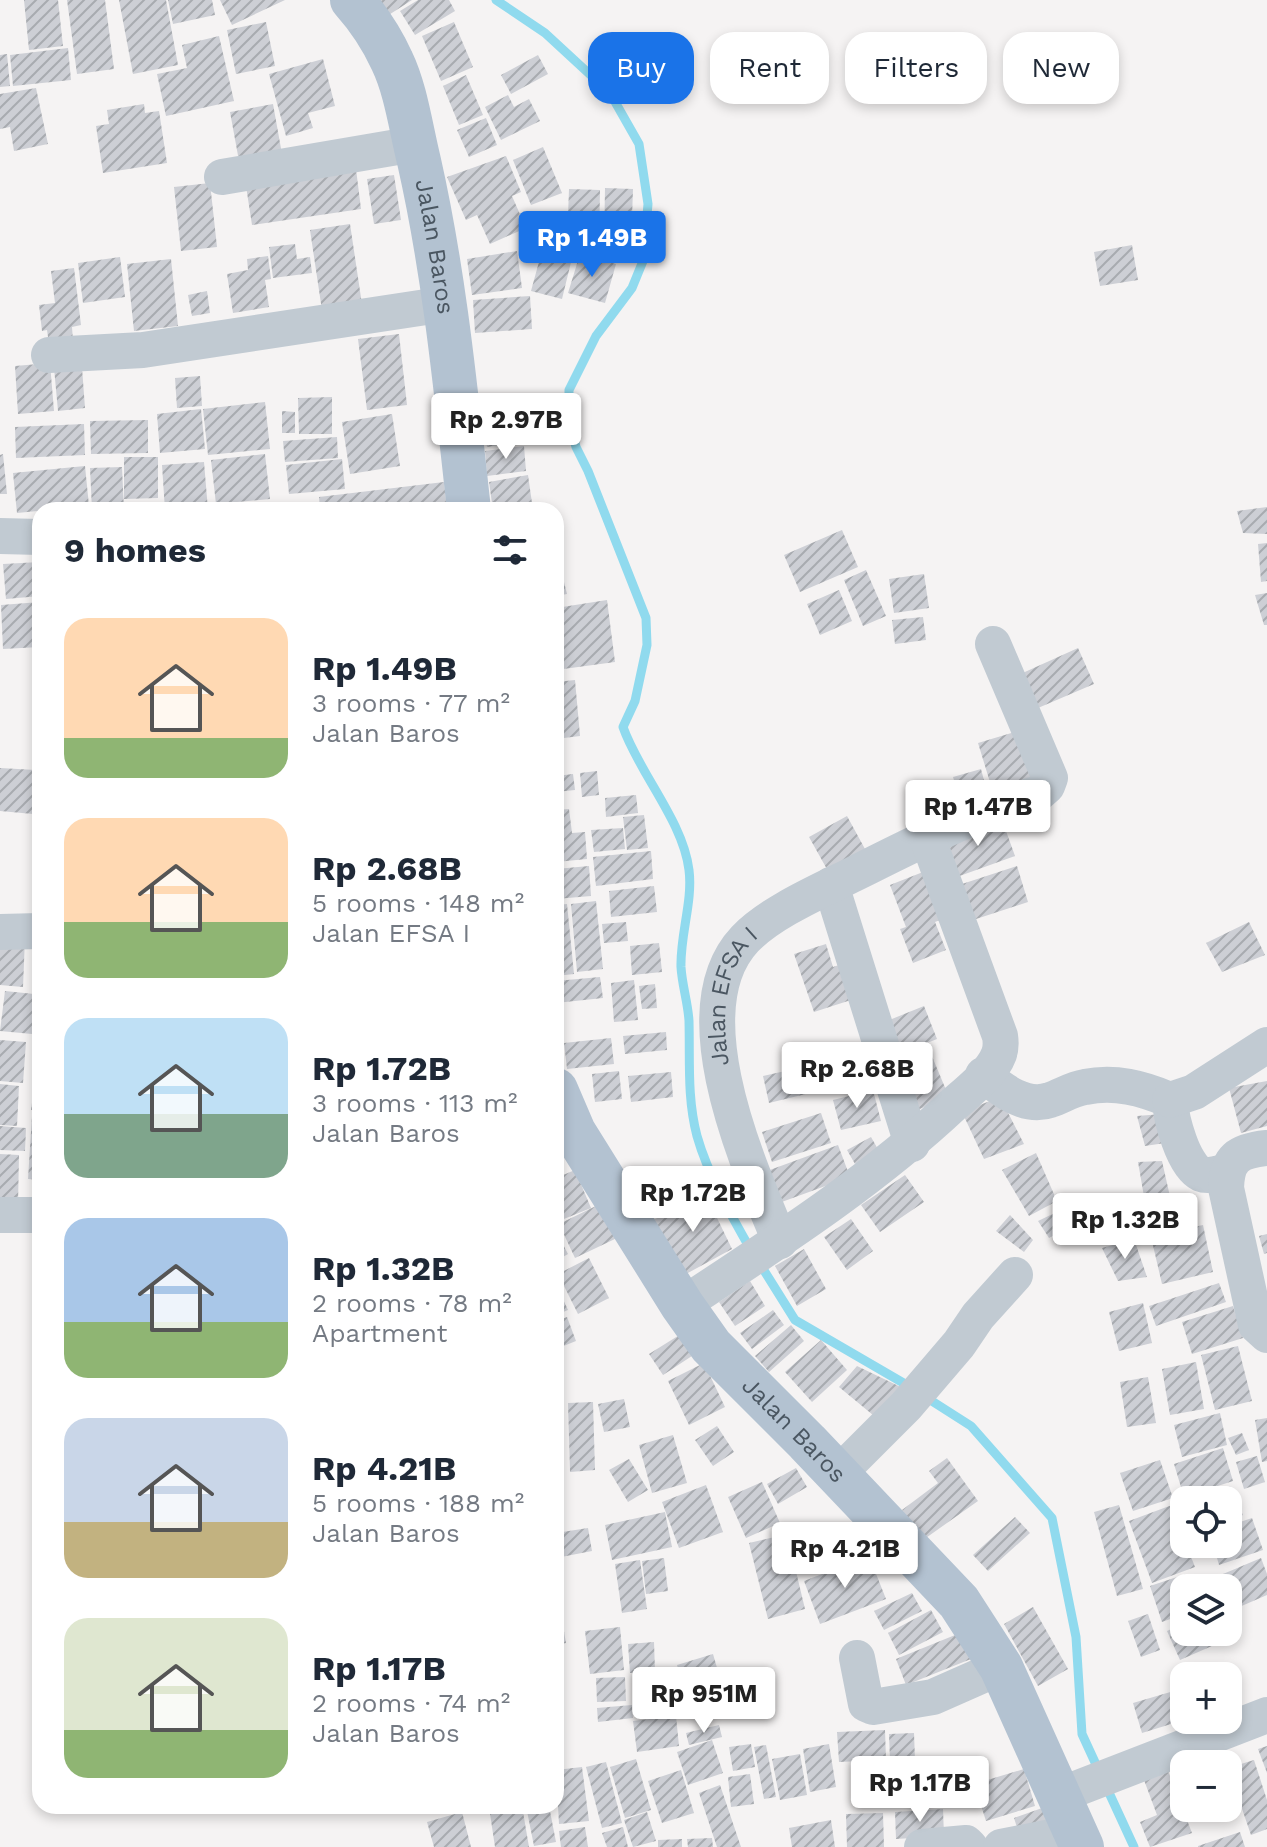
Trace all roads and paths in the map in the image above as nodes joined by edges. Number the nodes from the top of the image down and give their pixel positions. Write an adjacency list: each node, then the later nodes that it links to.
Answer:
1 (352, 0): 2 (main road, Jalan Baros)
2 (415, 144): 3 (street); 4 (main road, Jalan Baros)
3 (222, 177)
4 (446, 304): 5 (street); 6 (main road, Jalan Baros)
5 (49, 355)
6 (468, 502)
7 (0, 536): 8 (street)
8 (32, 537)
9 (993, 644): 10 (street, Jalan EFSA I)
10 (927, 837): 11 (street, Jalan EFSA I); 15 (street)
11 (831, 885): 18 (street); 23 (street, Jalan EFSA I)
12 (32, 931): 13 (street)
13 (0, 932)
14 (1267, 1045): 16 (street)
15 (983, 1075): 16 (street); 18 (street)
16 (1170, 1100): 20 (street)
17 (565, 1135): 25 (main road, Jalan Baros)
18 (912, 1144): 23 (street)
19 (1267, 1148): 20 (street)
20 (1226, 1172): 26 (street)
21 (0, 1215): 22 (street)
22 (32, 1215)
23 (775, 1243): 25 (street)
24 (1015, 1275): 27 (street)
25 (682, 1305): 27 (main road, Jalan Baros)
26 (1267, 1335)
27 (838, 1474): 29 (main road, Jalan Baros)
28 (857, 1658): 29 (street)
29 (1001, 1667): 31 (main road, Jalan Baros)
30 (1267, 1715): 31 (street)
31 (1076, 1815): 34 (street)
32 (922, 1847): 33 (street)
33 (970, 1847)
34 (1001, 1847)

